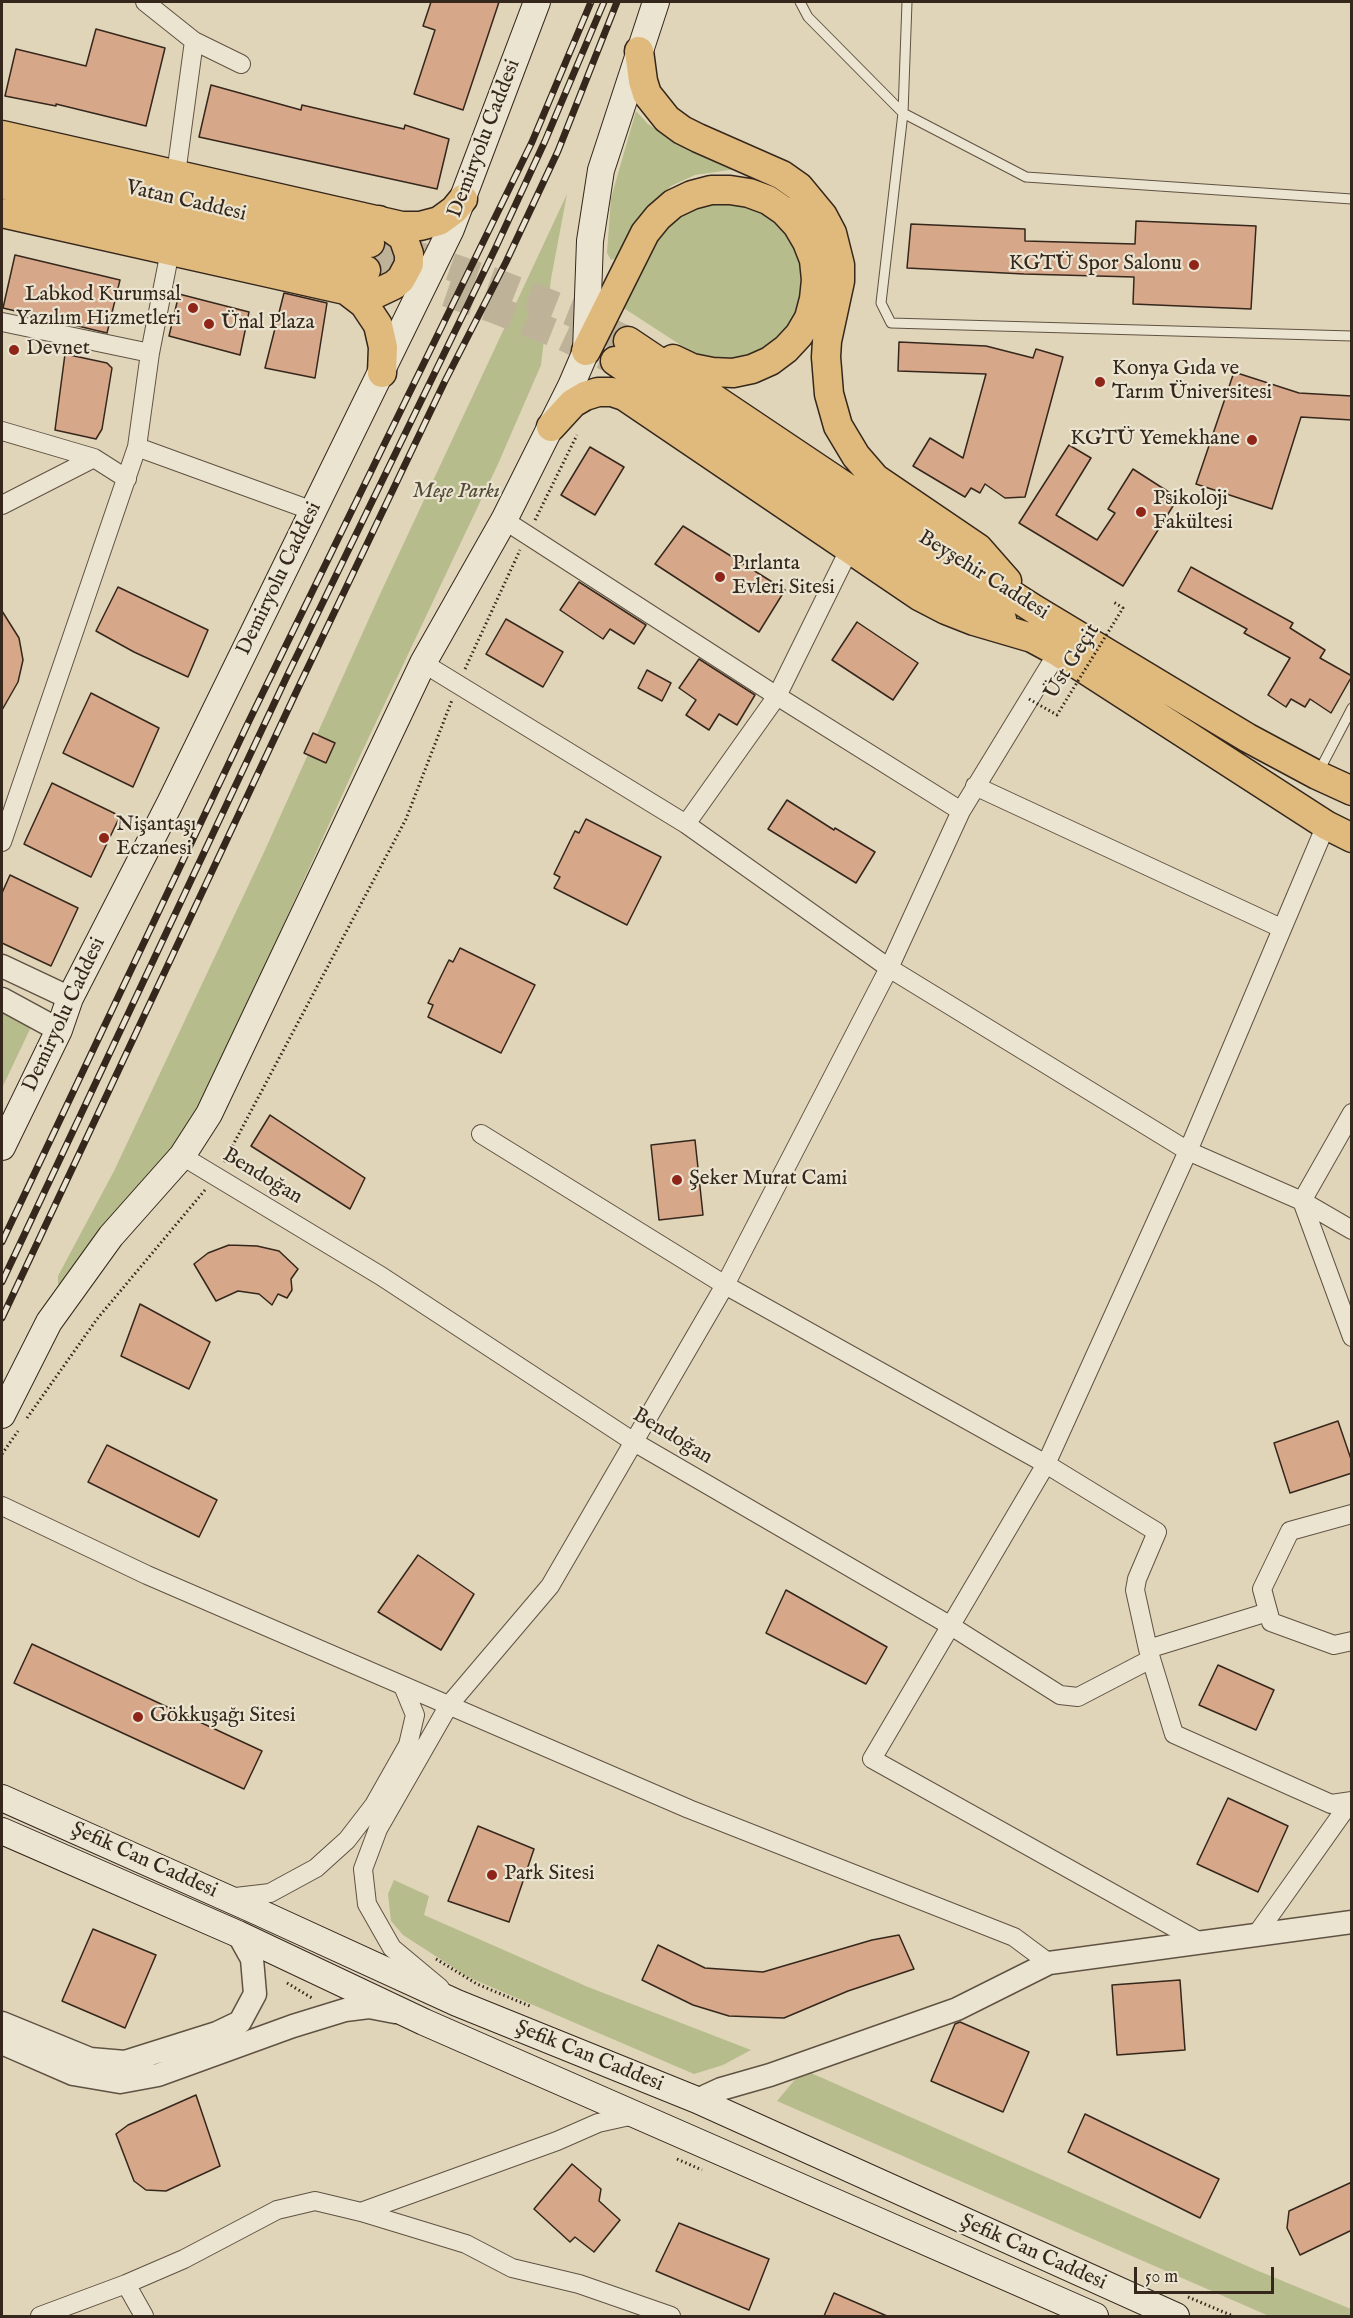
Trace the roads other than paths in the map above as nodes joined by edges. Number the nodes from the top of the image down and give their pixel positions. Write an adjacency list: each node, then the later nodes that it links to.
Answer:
1 (145, 2): 6 (street)
2 (537, 2): 14 (main road, Demiryolu Caddesi)
3 (656, 2): 7 (main road)
4 (800, 2): 9 (lane)
5 (907, 2): 9 (lane)
6 (194, 41): 8 (street); 12 (street)
7 (639, 51): 22 (main road); 35 (main road)
8 (241, 63)
9 (903, 113): 15 (lane); 21 (lane)
10 (2, 135): 12 (main road)
11 (2, 161): 17 (main road, Vatan Caddesi)
12 (176, 174): 17 (main road)
13 (2, 184): 17 (main road, Vatan Caddesi)
14 (463, 199): 17 (main road); 25 (main road, Demiryolu Caddesi)
15 (1352, 199)
16 (2, 213): 18 (main road)
17 (372, 244): 19 (main road)
18 (170, 251): 19 (main road); 24 (street)
19 (347, 291): 25 (main road)
20 (2, 322): 24 (street)
21 (1352, 336)
22 (586, 351): 23 (main road); 26 (main road)
23 (622, 351): 35 (main road, Beyşehir Caddesi); 36 (main road, Beyşehir Caddesi)
24 (150, 353): 28 (street)
25 (382, 373): 32 (main road, Demiryolu Caddesi)
26 (565, 430): 33 (main road); 34 (main road)
27 (2, 431): 29 (street)
28 (137, 447): 30 (street); 32 (street)
29 (94, 458): 30 (street); 31 (street)
30 (127, 479): 48 (street)
31 (2, 505)
32 (313, 511): 52 (main road, Demiryolu Caddesi)
33 (504, 520): 38 (main road); 39 (street)
34 (849, 550): 36 (main road); 39 (street)
35 (1014, 596): 41 (main road, Beyşehir Caddesi)
36 (1032, 638): 37 (main road)
37 (1058, 652): 42 (street); 46 (main road)
38 (423, 663): 45 (street); 59 (main road)
39 (777, 696): 44 (street); 45 (street)
40 (1352, 708): 41 (lane)
41 (1317, 775): 43 (main road, Beyşehir Caddesi)
42 (975, 786): 44 (street); 49 (street)
43 (1352, 791)
44 (961, 811): 51 (street)
45 (686, 824): 51 (street)
46 (1326, 825): 47 (main road); 49 (street)
47 (1352, 837)
48 (2, 842)
49 (1281, 928): 58 (street)
50 (2, 966): 52 (street)
51 (888, 968): 58 (street); 62 (street)
52 (70, 998): 54 (main road, Demiryolu Caddesi)
53 (2, 999): 54 (street)
54 (59, 1030): 57 (main road, Demiryolu Caddesi)
55 (1352, 1113): 60 (street)
56 (481, 1134): 62 (street)
57 (2, 1147)
58 (1188, 1151): 60 (street); 66 (street)
59 (182, 1156): 64 (main road); 65 (street, Bendoğan)
60 (1302, 1202): 61 (street); 63 (street)
61 (1352, 1230)
62 (725, 1285): 65 (street); 66 (street)
63 (1352, 1337)
64 (2, 1415)
65 (634, 1442): 70 (street, Bendoğan); 74 (street)
66 (1046, 1464): 70 (street); 72 (street)
67 (2, 1506): 73 (street)
68 (1352, 1514): 69 (street)
69 (1268, 1612): 71 (street); 72 (street, Bendoğan)
70 (951, 1626): 72 (street, Bendoğan); 83 (street)
71 (1352, 1641)
72 (1149, 1654): 77 (street)
73 (403, 1686): 74 (street); 75 (street); 79 (street)
74 (449, 1705): 75 (street); 84 (street)
75 (432, 1737): 85 (street)
76 (2, 1798): 79 (main road, Şefik Can Caddesi)
77 (1351, 1801): 82 (street)
78 (2, 1831): 81 (main road, Şefik Can Caddesi)
79 (226, 1898): 85 (main road, Şefik Can Caddesi)
80 (1352, 1922): 82 (street)
81 (238, 1934): 86 (main road, Şefik Can Caddesi); 87 (street)
82 (1256, 1935): 83 (street)
83 (1202, 1943): 84 (street)
84 (1049, 1963): 89 (street)
85 (457, 2003): 89 (main road, Şefik Can Caddesi)
86 (407, 2014): 88 (street); 90 (main road, Şefik Can Caddesi)
87 (2, 2023)
88 (2, 2043)
89 (697, 2100): 97 (main road, Şefik Can Caddesi)
90 (634, 2115): 91 (street); 96 (main road, Şefik Can Caddesi)
91 (361, 2212): 92 (street); 95 (street)
92 (126, 2284): 93 (street); 94 (street)
93 (40, 2316)
94 (144, 2316)
95 (671, 2316)
96 (1095, 2316)
97 (1176, 2316)

